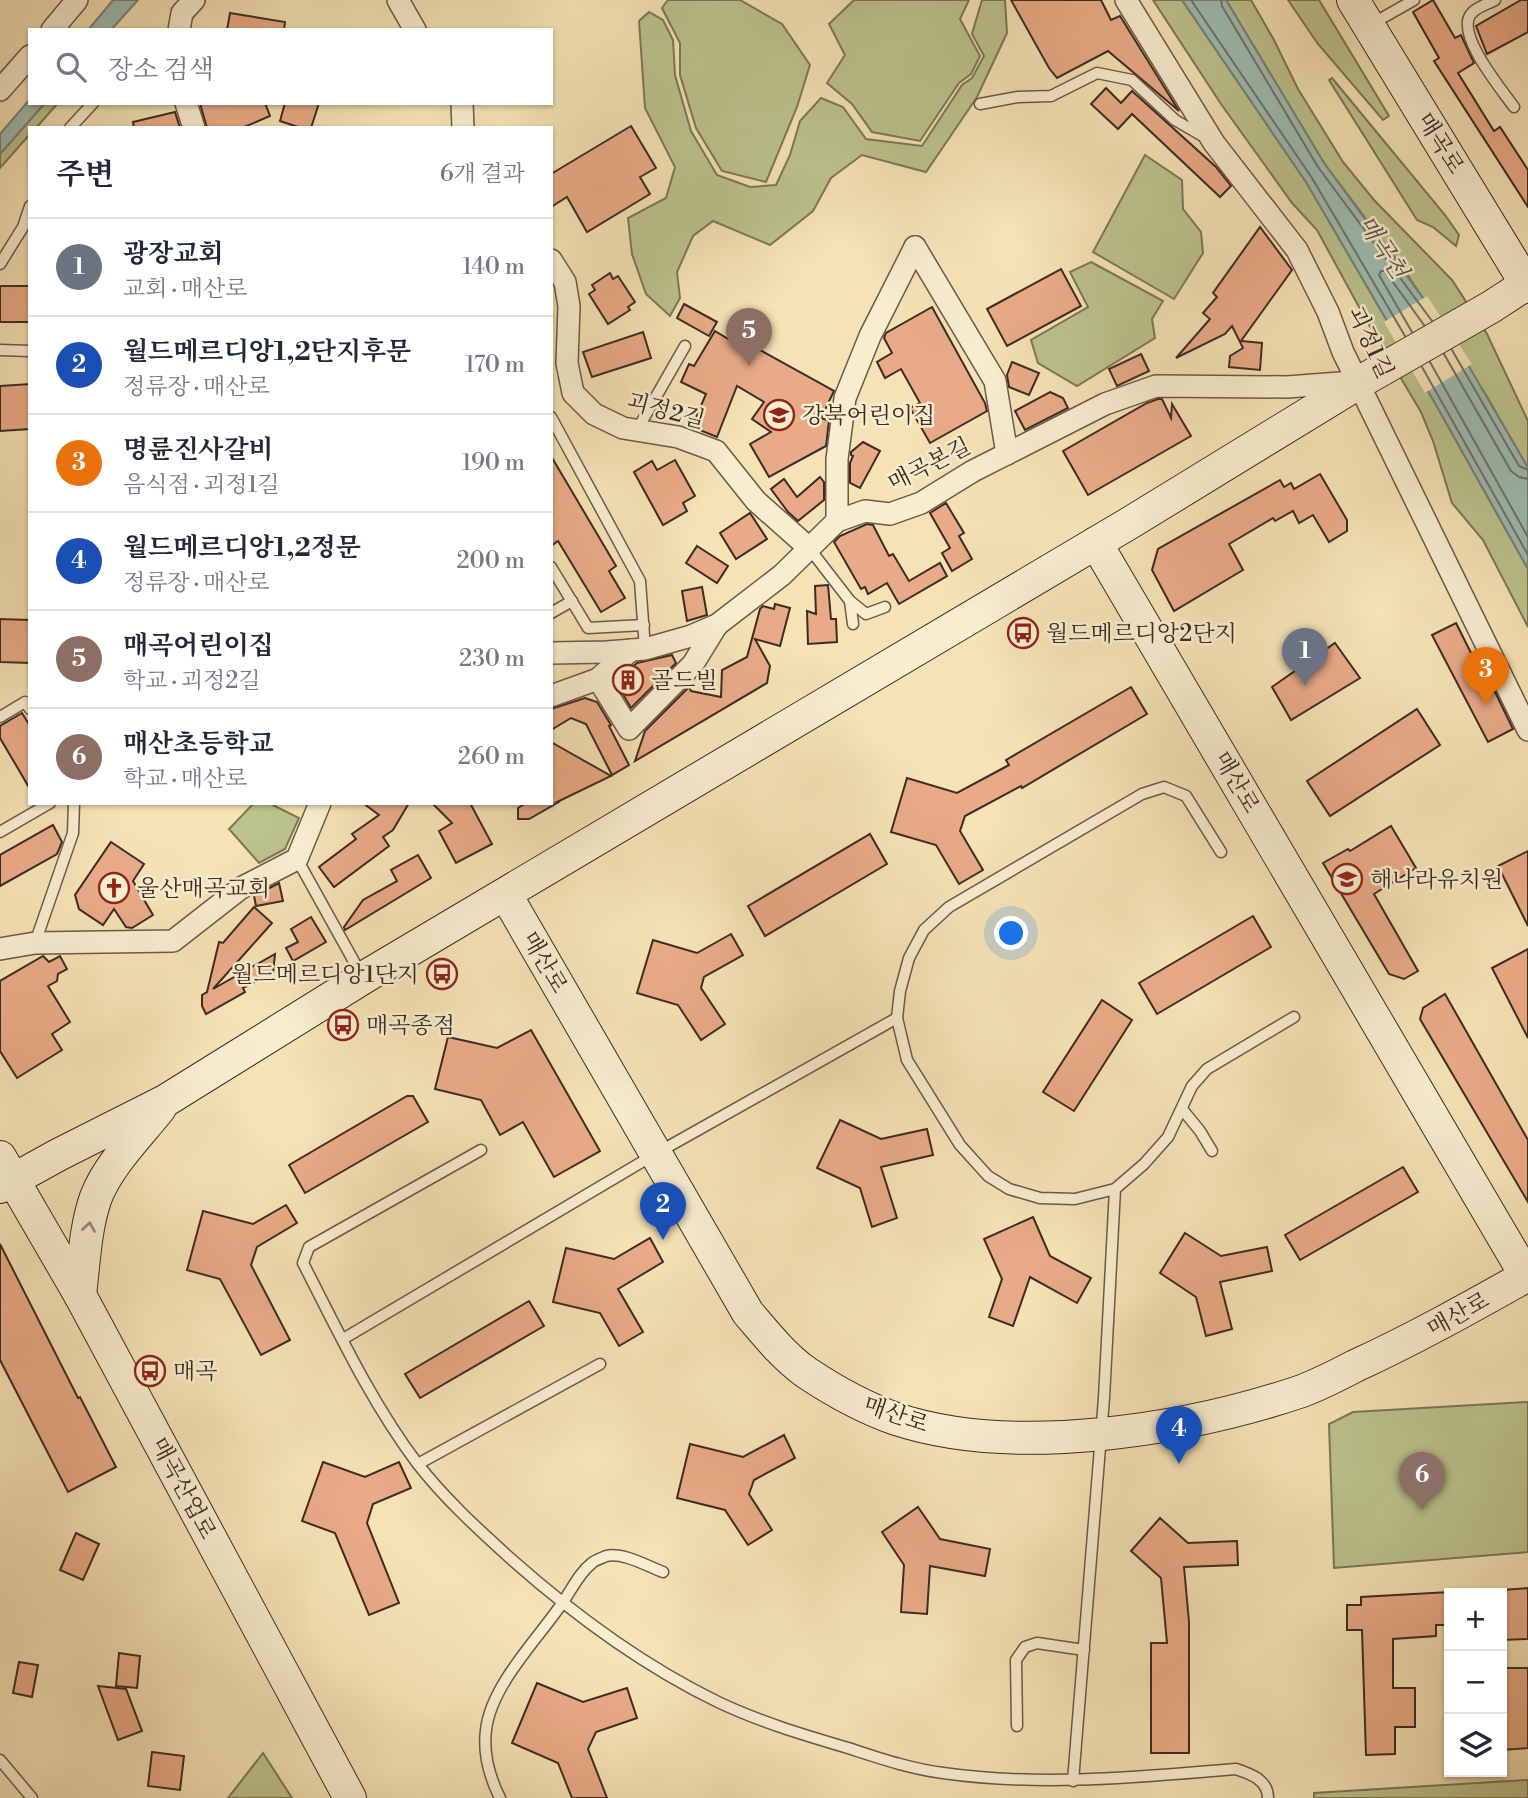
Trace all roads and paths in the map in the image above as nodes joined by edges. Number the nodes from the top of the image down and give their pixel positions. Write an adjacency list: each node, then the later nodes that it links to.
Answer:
1 (77, 0): 8 (street)
2 (398, 0): 10 (street)
3 (1126, 0): 21 (street, 괴정1길)
4 (1415, 0): 6 (lane)
5 (1495, 0): 17 (lane)
6 (1360, 13): 25 (street, 매곡로)
7 (185, 14): 9 (lane)
8 (54, 28)
9 (168, 28)
10 (414, 28)
11 (28, 58): 12 (street)
12 (0, 90)
13 (980, 104): 21 (lane)
14 (91, 105): 18 (lane)
15 (187, 105): 19 (street)
16 (462, 105): 20 (street)
17 (1514, 107)
18 (72, 126)
19 (193, 126)
20 (463, 126)
21 (1214, 143): 29 (street, 괴정1길)
22 (28, 212): 24 (lane)
23 (553, 263): 31 (street, 괴정2길)
24 (0, 264)
25 (1528, 285): 29 (street)
26 (685, 346): 31 (lane)
27 (0, 350): 28 (lane)
28 (28, 351)
29 (1360, 382): 32 (street, 매곡본길); 34 (street); 50 (street, 괴정1길)
30 (553, 421): 42 (lane)
31 (637, 430): 35 (street, 괴정2길)
32 (1007, 454): 33 (street, 매곡본길); 33 (street)
33 (837, 522): 35 (street, 매곡본길)
34 (1096, 543): 57 (street); 70 (street, 매산로)
35 (809, 548): 38 (lane); 43 (street, 매곡본길)
36 (553, 570): 37 (lane)
37 (572, 601): 40 (lane); 42 (lane)
38 (849, 601): 39 (lane); 41 (lane)
39 (885, 607)
40 (553, 612)
41 (853, 624)
42 (643, 625): 44 (lane)
43 (717, 625): 44 (street, 매곡본길); 46 (street)
44 (638, 649): 45 (street, 매곡본길); 46 (street)
45 (553, 653)
46 (598, 679): 47 (street)
47 (553, 695)
48 (28, 706): 49 (lane)
49 (0, 717)
50 (1528, 730)
51 (47, 805): 54 (lane)
52 (74, 805): 58 (lane)
53 (319, 805): 56 (street)
54 (0, 832)
55 (1221, 852): 62 (lane)
56 (297, 859): 58 (street); 60 (lane)
57 (506, 895): 60 (street); 67 (street, 매산로)
58 (35, 943): 59 (street)
59 (0, 949)
60 (363, 978): 63 (street)
61 (1294, 1017): 64 (lane)
62 (897, 1018): 67 (lane); 69 (lane)
63 (165, 1101): 68 (street); 71 (street, one-way to 63)
64 (1182, 1109): 66 (lane); 69 (lane)
65 (481, 1150): 72 (lane)
66 (1212, 1151)
67 (657, 1153): 72 (lane); 74 (street, 매산로)
68 (4, 1175): 71 (street, 매곡산업로)
69 (1115, 1189): 74 (lane)
70 (1527, 1277): 74 (street, 매산로)
71 (80, 1295): 83 (street, 매곡산업로)
72 (343, 1339): 75 (lane)
73 (600, 1364): 75 (lane)
74 (1101, 1434): 78 (lane)
75 (418, 1464): 77 (lane)
76 (663, 1572): 77 (lane)
77 (563, 1602): 81 (lane); 84 (lane)
78 (1084, 1650): 79 (lane); 81 (lane)
79 (1017, 1726)
80 (0, 1760): 82 (lane)
81 (1073, 1781): 85 (lane)
82 (32, 1798)
83 (351, 1798)
84 (500, 1798)
85 (1268, 1798)

